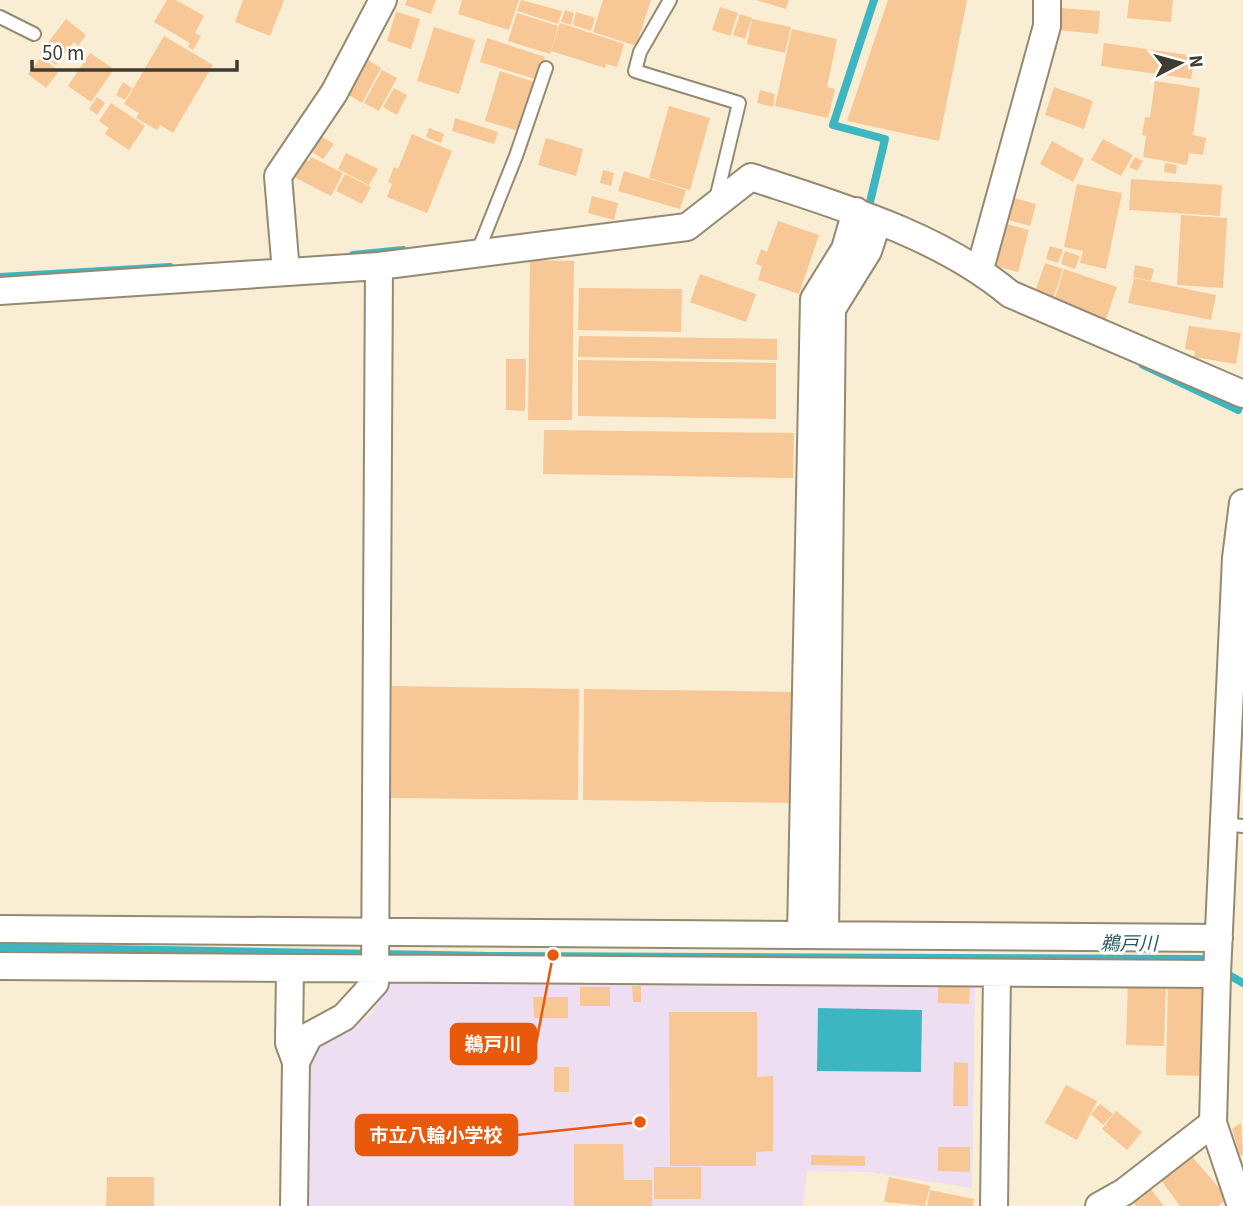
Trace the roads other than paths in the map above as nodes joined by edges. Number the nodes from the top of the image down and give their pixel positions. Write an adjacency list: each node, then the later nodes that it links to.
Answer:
1 (670, 0): 7 (lane)
2 (1047, 0): 11 (street)
3 (376, 3): 12 (street)
4 (0, 17): 5 (lane)
5 (34, 34)
6 (547, 68): 9 (lane)
7 (715, 204): 8 (street); 9 (street)
8 (867, 216): 11 (street); 18 (street)
9 (478, 251): 10 (street)
10 (379, 266): 12 (street); 19 (street)
11 (980, 269): 14 (street)
12 (286, 272): 13 (street)
13 (0, 291)
14 (1243, 394)
15 (1243, 503): 16 (street)
16 (1233, 825): 20 (street)
17 (0, 929): 19 (street)
18 (813, 935): 19 (street); 20 (street)
19 (375, 950): 22 (street); 23 (street); 24 (street)
20 (1218, 954): 23 (street); 25 (street)
21 (0, 966): 22 (street)
22 (290, 968): 24 (street)
23 (997, 972): 27 (street)
24 (296, 1062): 26 (street)
25 (1213, 1124): 28 (street); 29 (street)
26 (294, 1206)
27 (994, 1206)
28 (1100, 1206)
29 (1241, 1206)

